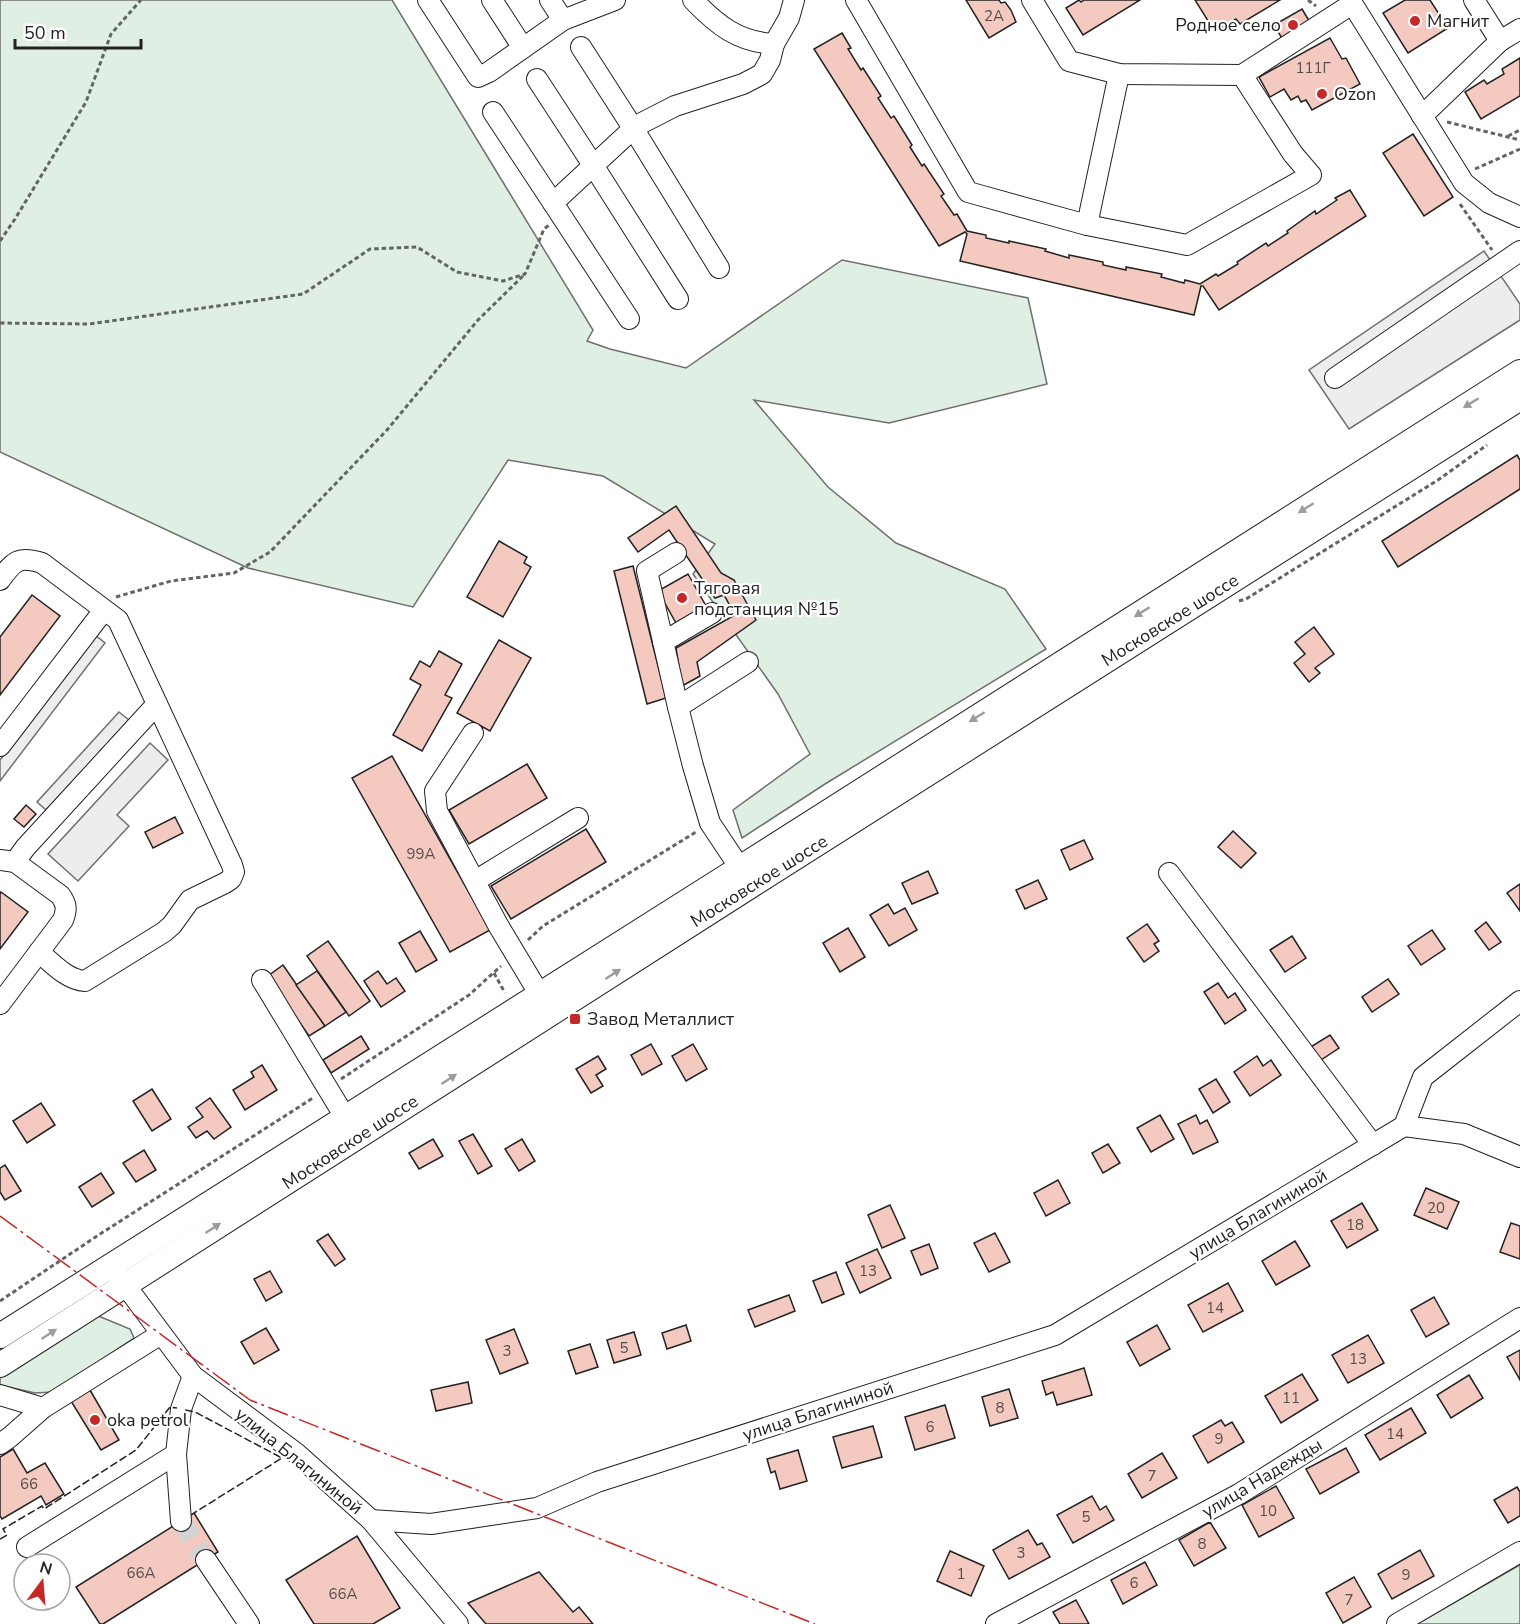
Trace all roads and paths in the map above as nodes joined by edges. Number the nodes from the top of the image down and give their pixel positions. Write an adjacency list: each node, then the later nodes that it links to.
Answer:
1 (141, 0): 33 (path)
2 (428, 0): 17 (street)
3 (492, 0): 17 (street)
4 (550, 0): 12 (street)
5 (615, 0): 12 (street)
6 (693, 0): 15 (street)
7 (794, 0): 15 (street)
8 (856, 0): 32 (street)
9 (1474, 0): 14 (street)
10 (1035, 1): 18 (street)
11 (1351, 2): 19 (street); 22 (street)
12 (563, 20): 17 (street)
13 (1520, 29): 14 (street)
14 (1500, 41): 22 (street)
15 (774, 44): 23 (street)
16 (581, 47): 23 (street)
17 (523, 48)
18 (1119, 74): 19 (street); 32 (street)
19 (1242, 75): 32 (street)
20 (537, 80): 28 (street)
21 (493, 112): 30 (street)
22 (1422, 116): 25 (path); 29 (street)
23 (633, 128): 28 (street); 35 (street)
24 (1520, 130): 25 (path)
25 (1506, 136): 26 (path)
26 (1520, 140)
27 (1520, 149): 29 (path)
28 (594, 165): 30 (street); 37 (street)
29 (1459, 175): 31 (street)
30 (557, 209): 36 (path); 38 (street)
31 (1520, 217)
32 (1087, 225)
33 (0, 241)
34 (1520, 250): 41 (street)
35 (719, 268)
36 (525, 274): 39 (path); 45 (path)
37 (678, 298)
38 (629, 320)
39 (0, 323)
40 (1520, 372): 56 (main road, Московское шоссе, one-way to 56)
41 (1335, 378)
42 (1520, 398): 71 (main road, Московское шоссе, one-way to 42)
43 (676, 553): 47 (street)
44 (2, 573): 45 (street)
45 (108, 604): 49 (street); 52 (street)
46 (712, 613): 47 (street)
47 (663, 642): 50 (street)
48 (748, 662): 50 (street)
49 (157, 704): 55 (street); 59 (street)
50 (678, 707): 54 (street)
51 (473, 733): 58 (street)
52 (0, 746)
53 (578, 818): 58 (street)
54 (710, 823): 56 (street); 60 (path)
55 (7, 861): 59 (street)
56 (740, 868): 62 (main road, Московское шоссе)
57 (1169, 873): 68 (street)
58 (475, 881): 60 (street)
59 (39, 952): 64 (street)
60 (514, 954): 62 (street); 65 (path)
61 (262, 980): 65 (street)
62 (540, 994): 66 (main road, Московское шоссе)
63 (1520, 1001): 67 (street)
64 (0, 1004)
65 (327, 1088): 66 (street); 72 (path)
66 (345, 1117): 70 (main road, Московское шоссе)
67 (1404, 1126): 68 (street, улица Благининой); 69 (street)
68 (1373, 1145): 82 (street, улица Благининой)
69 (1520, 1157)
70 (111, 1265): 71 (street, улица Благининой); 75 (main road, Московское шоссе)
71 (125, 1285): 74 (street, улица Благининой); 76 (main road, Московское шоссе, one-way to 71)
72 (0, 1301)
73 (1520, 1318): 89 (street, улица Надежды)
74 (161, 1334): 77 (street, улица Благининой); 79 (street)
75 (0, 1336)
76 (0, 1365)
77 (193, 1376): 81 (street); 82 (street, улица Благининой)
78 (0, 1395): 79 (street)
79 (43, 1408): 80 (street)
80 (0, 1444)
81 (176, 1454): 83 (street); 84 (street)
82 (371, 1520): 88 (street)
83 (181, 1521)
84 (27, 1547)
85 (1520, 1552): 90 (street)
86 (206, 1560): 87 (street)
87 (249, 1624)
88 (458, 1624)
89 (996, 1624)
90 (1396, 1624)

